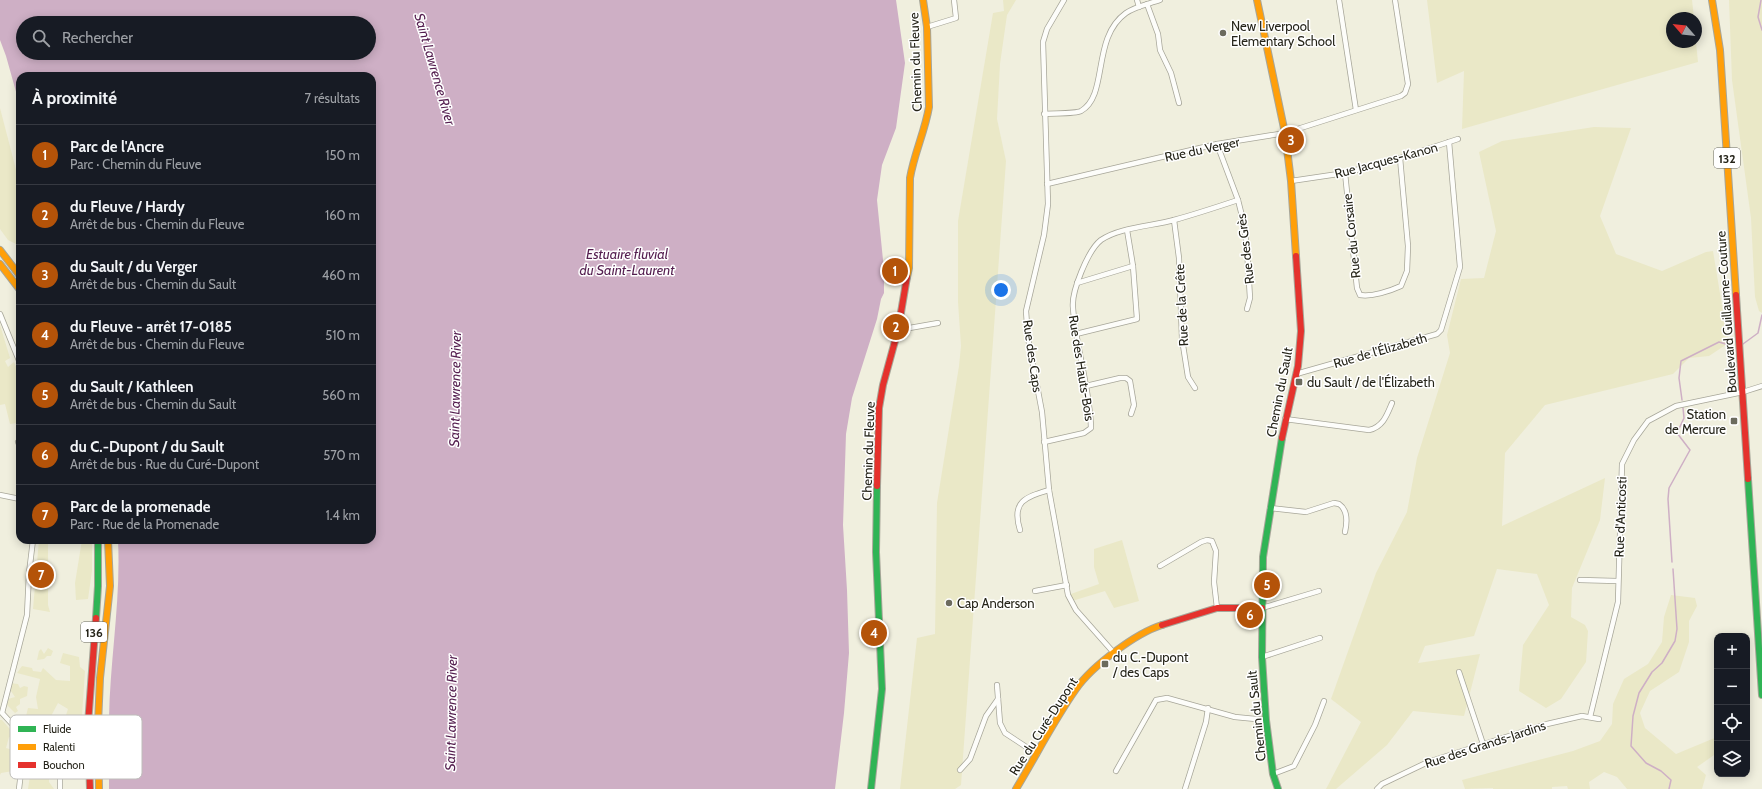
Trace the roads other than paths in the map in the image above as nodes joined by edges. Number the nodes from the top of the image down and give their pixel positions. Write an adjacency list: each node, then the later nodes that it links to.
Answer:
1 (923, 0): 12 (street, Chemin du Fleuve)
2 (954, 0): 12 (street)
3 (1064, 0): 15 (street, Rue des Caps)
4 (1137, 0): 11 (street)
5 (1160, 0): 10 (street)
6 (1257, 0): 16 (street, Chemin du Sault)
7 (1339, 0): 14 (street)
8 (1396, 0): 14 (street, Rue du Verger)
9 (1712, 0): 43 (street, Boulevard Guillaume-Couture / 132)
10 (1147, 4): 11 (street); 13 (street)
11 (1139, 7): 15 (street)
12 (926, 27): 36 (street, Chemin du Fleuve)
13 (1179, 103)
14 (1356, 110): 16 (street, Rue du Verger)
15 (1044, 114): 23 (street, Rue des Caps)
16 (1284, 133): 19 (street, Rue du Verger); 22 (street, Chemin du Sault)
17 (1458, 139): 18 (street, Rue Jacques-Kanon)
18 (1449, 142): 20 (street, Rue Jacques-Kanon); 39 (street, Rue de l'Élizabeth)
19 (1217, 144): 23 (street, Rue du Verger); 24 (street, Rue des Grès)
20 (1400, 158): 21 (street, Rue Jacques-Kanon); 21 (street, Rue du Corsaire)
21 (1345, 173): 22 (street, Rue Jacques-Kanon)
22 (1291, 181): 39 (street, Chemin du Sault)
23 (1047, 184): 47 (street, Rue des Caps)
24 (1238, 200): 25 (street, Rue des Hauts-Bois); 33 (street, Rue des Grès)
25 (1174, 220): 26 (street, Rue des Hauts-Bois); 42 (street, Rue de la Crête)
26 (1127, 230): 29 (street); 31 (street, Rue des Hauts-Bois)
27 (0, 250): 30 (street)
28 (0, 264): 32 (street)
29 (1133, 266): 31 (street); 37 (street)
30 (16, 271)
31 (1077, 283): 37 (street, Rue des Hauts-Bois)
32 (16, 285)
33 (1247, 308)
34 (0, 314): 38 (street)
35 (938, 323): 36 (street)
36 (898, 330): 92 (street, Chemin du Fleuve)
37 (1076, 334): 40 (street, Rue des Hauts-Bois)
38 (16, 355)
39 (1296, 374): 46 (street, Chemin du Sault)
40 (1086, 386): 45 (street); 47 (street, Rue des Hauts-Bois)
41 (1762, 386): 43 (street, Rue d'Anticosti)
42 (1195, 388)
43 (1743, 392): 59 (street, Rue d'Anticosti); 70 (street, Boulevard Guillaume-Couture / 132)
44 (1392, 403): 46 (street)
45 (1131, 414)
46 (1285, 419): 51 (street, Chemin du Sault)
47 (1044, 442): 48 (street, Rue des Caps)
48 (1049, 490): 52 (street); 60 (street, Rue des Caps)
49 (0, 495): 50 (street)
50 (16, 498)
51 (1270, 508): 53 (street); 64 (street, Chemin du Sault)
52 (1020, 530)
53 (1345, 532)
54 (33, 544): 74 (street)
55 (98, 544): 75 (street, 136)
56 (108, 544): 76 (street, 136)
57 (1160, 566): 63 (street)
58 (1580, 580): 59 (street)
59 (1617, 581): 77 (street, Rue d'Anticosti)
60 (1067, 585): 62 (street); 66 (street, Rue des Caps)
61 (1319, 591): 64 (street)
62 (1035, 592)
63 (1217, 608): 64 (street, Rue du Curé-Dupont); 66 (street, Rue du Curé-Dupont)
64 (1262, 608): 67 (street, Chemin du Sault)
65 (1320, 638): 67 (street)
66 (1114, 653): 82 (street, Rue du Curé-Dupont)
67 (1262, 657): 79 (street, Chemin du Sault)
68 (1459, 672): 81 (street)
69 (997, 685): 71 (street)
70 (1762, 695)
71 (998, 699): 82 (street); 83 (street)
72 (1324, 702): 85 (street)
73 (1208, 708): 79 (street); 84 (street); 94 (street)
74 (1, 713): 80 (street)
75 (89, 715)
76 (98, 715)
77 (1590, 717): 78 (street, Rue des Grands-Jardins); 81 (street, Rue des Grands-Jardins)
78 (1599, 719)
79 (1266, 720): 85 (street, Chemin du Sault)
80 (10, 722)
81 (1482, 744): 96 (street, Rue des Grands-Jardins)
82 (1037, 754): 93 (street, Rue du Curé-Dupont)
83 (960, 770)
84 (1116, 771)
85 (1274, 774): 95 (street, Chemin du Sault)
86 (20, 779): 89 (street)
87 (90, 779): 90 (street, 136)
88 (99, 779): 91 (street, 136)
89 (19, 789)
90 (90, 789)
91 (99, 789)
92 (871, 789)
93 (1016, 789)
94 (1185, 789)
95 (1278, 789)
96 (1377, 789)

